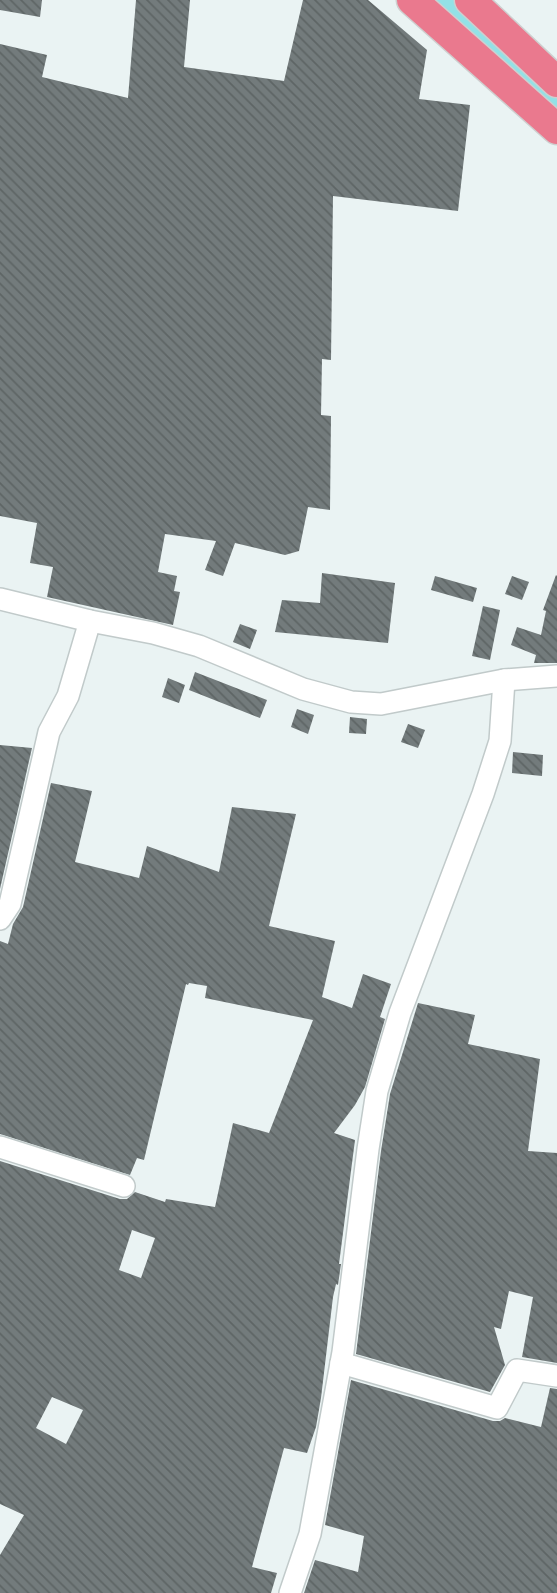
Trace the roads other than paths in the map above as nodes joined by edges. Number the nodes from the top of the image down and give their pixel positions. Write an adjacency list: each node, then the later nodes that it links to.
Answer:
1 (412, 0): 4 (highway)
2 (470, 0): 3 (highway)
3 (557, 82)
4 (557, 129)
5 (0, 599): 6 (street)
6 (90, 621): 8 (street); 9 (street)
7 (557, 677): 8 (street)
8 (504, 680): 12 (street)
9 (0, 919)
10 (0, 1147): 11 (street)
11 (124, 1186)
12 (341, 1363): 13 (street); 14 (street)
13 (557, 1376)
14 (290, 1593)

